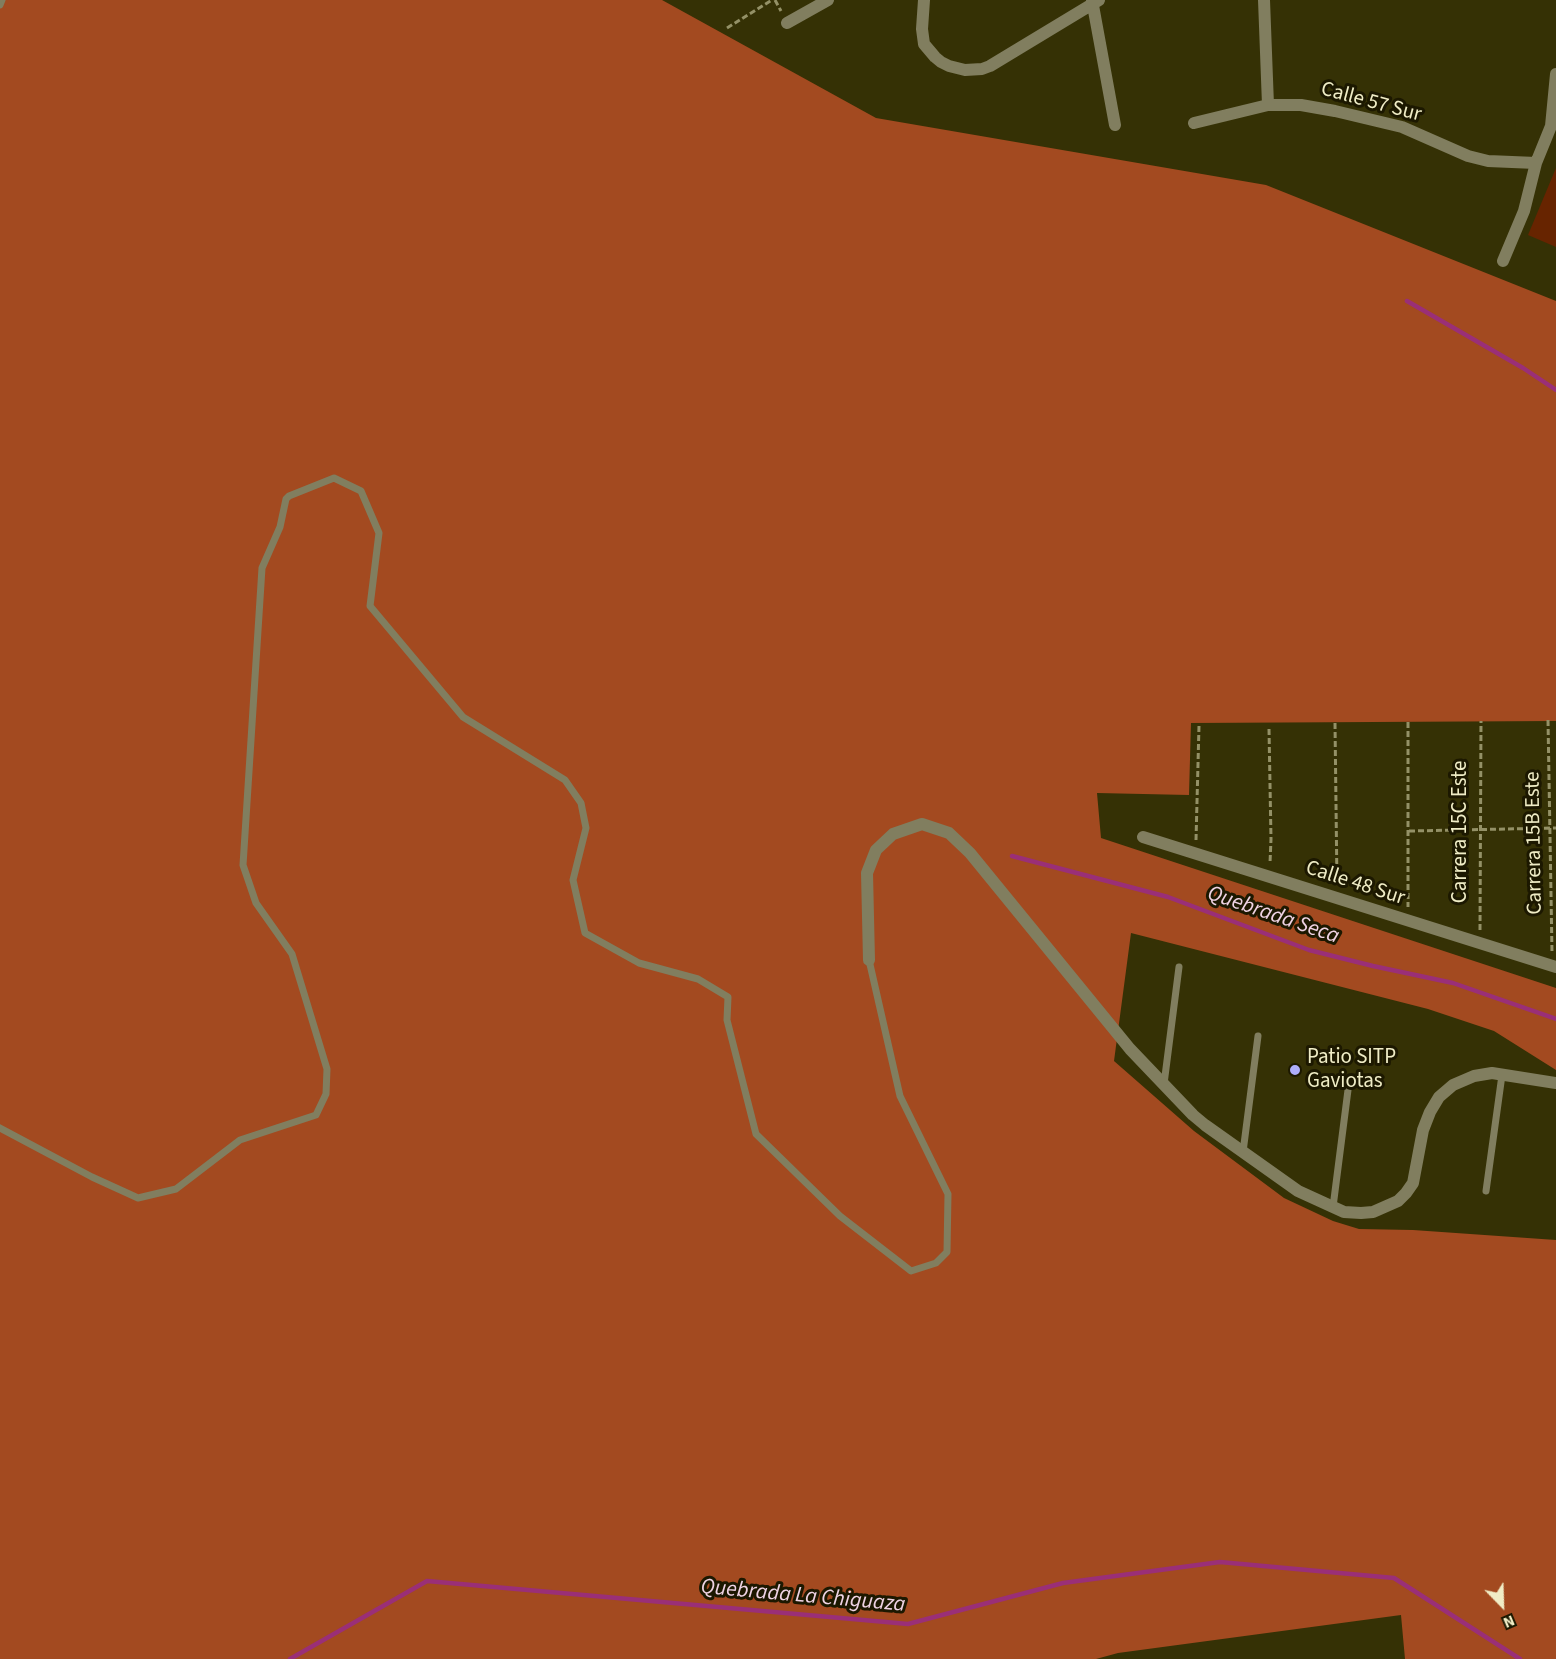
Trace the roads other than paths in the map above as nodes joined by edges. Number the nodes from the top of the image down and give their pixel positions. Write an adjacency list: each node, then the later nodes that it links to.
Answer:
1 (2, 0): 6 (lane)
2 (828, 0): 7 (street)
3 (924, 0): 5 (street)
4 (1263, 0): 9 (street)
5 (1094, 1): 11 (street)
6 (0, 5)
7 (787, 23)
8 (1556, 74): 12 (street)
9 (1268, 105): 10 (street, Calle 57 Sur); 12 (street, Calle 57 Sur)
10 (1194, 123)
11 (1115, 125)
12 (1536, 163): 13 (street)
13 (1503, 261)
14 (1143, 837): 17 (street, Calle 48 Sur)
15 (870, 960): 21 (street); 23 (lane)
16 (1179, 967): 21 (lane)
17 (1554, 967)
18 (1258, 1036): 24 (lane)
19 (1502, 1075): 20 (street); 25 (lane); 26 (street)
20 (1556, 1083)
21 (1164, 1084): 24 (street)
22 (1348, 1090): 26 (lane)
23 (0, 1128)
24 (1243, 1152): 26 (street)
25 (1486, 1191)
26 (1333, 1208)

